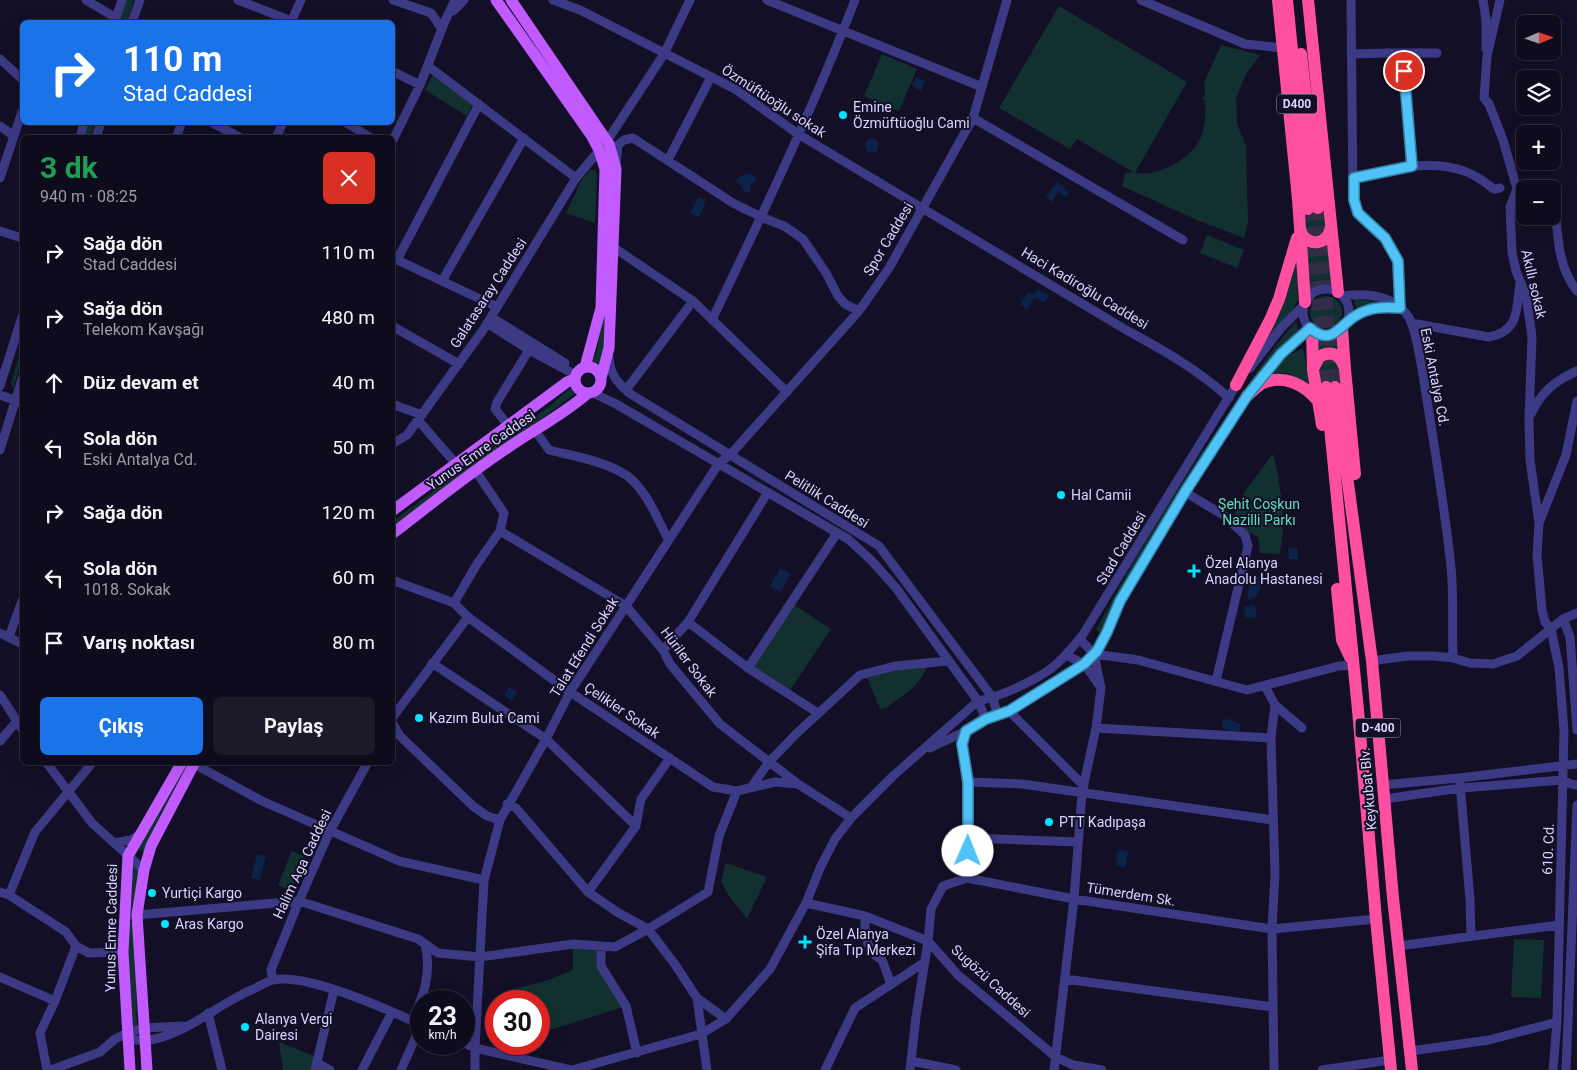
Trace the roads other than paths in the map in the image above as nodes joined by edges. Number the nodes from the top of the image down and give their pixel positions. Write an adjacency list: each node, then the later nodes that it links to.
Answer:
1 (86, 0): 26 (street)
2 (122, 0): 26 (street)
3 (140, 0): 27 (street)
4 (238, 0): 28 (street)
5 (302, 0): 29 (street)
6 (393, 0): 25 (street)
7 (455, 0): 24 (street)
8 (464, 0): 30 (street)
9 (496, 0): 57 (main road)
10 (513, 0): 57 (main road)
11 (553, 0): 34 (street, Özmüftüoğlu sokak)
12 (690, 0): 34 (street, Galatasaray Caddesi)
13 (767, 0): 31 (street)
14 (854, 0): 31 (street)
15 (1006, 0): 44 (street, Spor Caddesi)
16 (1141, 0): 32 (street)
17 (1278, 0): 32 (highway)
18 (1287, 0): 19 (highway, D400)
19 (1295, 0)
20 (1308, 0): 68 (highway)
21 (1352, 0): 35 (street)
22 (1483, 0): 37 (street)
23 (1500, 0): 37 (street, Akıllı sokak)
24 (450, 10): 25 (street); 30 (street)
25 (431, 13): 30 (street)
26 (116, 20)
27 (133, 20)
28 (287, 20)
29 (293, 20)
30 (443, 25): 39 (street)
31 (843, 31): 44 (street); 51 (street)
32 (1283, 48): 69 (highway)
33 (1437, 53): 36 (street)
34 (664, 54): 42 (street, Özmüftüoğlu sokak); 57 (street, Galatasaray Caddesi)
35 (1352, 54): 36 (street); 63 (street)
36 (1406, 54): 59 (street)
37 (1487, 56): 76 (street, Akıllı sokak)
38 (0, 59): 41 (street)
39 (428, 66): 43 (street); 45 (street)
40 (395, 72): 43 (street)
41 (20, 77)
42 (711, 77): 51 (street, Özmüftüoğlu sokak); 58 (street)
43 (420, 85): 55 (street)
44 (982, 87): 47 (street, Spor Caddesi)
45 (480, 104): 56 (street); 74 (street)
46 (20, 118): 54 (street)
47 (973, 118): 65 (street, Spor Caddesi); 72 (street)
48 (217, 125): 52 (street)
49 (350, 125): 53 (street)
50 (0, 126): 54 (street)
51 (798, 134): 65 (street, Özmüftüoğlu sokak); 66 (street)
52 (235, 135)
53 (366, 135)
54 (14, 136): 61 (street)
55 (395, 136)
56 (524, 138): 62 (street); 75 (street)
57 (603, 146): 60 (main road); 62 (street, Galatasaray Caddesi); 97 (main road)
58 (668, 160): 60 (street); 66 (street)
59 (1412, 166): 63 (street); 64 (street)
60 (616, 169): 73 (main road)
61 (0, 178)
62 (576, 178): 81 (street, Galatasaray Caddesi)
63 (1354, 178): 82 (street)
64 (1500, 188)
65 (923, 207): 83 (street, Spor Caddesi); 106 (street, Haci Kadiroğlu Caddesi)
66 (761, 217): 83 (street); 85 (street)
67 (1557, 225): 77 (street)
68 (1331, 227): 69 (highway); 78 (highway)
69 (1300, 229): 80 (highway); 99 (highway)
70 (0, 230): 71 (street)
71 (20, 237)
72 (1183, 240)
73 (613, 247): 79 (street); 91 (main road)
74 (395, 259): 75 (street)
75 (442, 281): 81 (street)
76 (1520, 283): 87 (street); 112 (street, Akıllı sokak)
77 (1577, 291)
78 (1340, 294): 80 (street); 82 (street); 88 (street)
79 (693, 301): 85 (street); 101 (street)
80 (1304, 304): 90 (street); 99 (street, Stad Caddesi)
81 (497, 307): 84 (street, Galatasaray Caddesi)
82 (1400, 308): 87 (street, Eski Antalya Cd.); 88 (street)
83 (860, 311): 102 (street, Spor Caddesi)
84 (489, 320): 92 (street); 93 (street, Galatasaray Caddesi); 97 (street)
85 (712, 320): 102 (street)
86 (20, 323): 100 (street)
87 (1411, 323): 145 (street, Eski Antalya Cd.)
88 (1343, 327): 90 (street); 94 (highway)
89 (395, 328): 93 (street)
90 (1311, 330): 95 (highway); 105 (street, Stad Caddesi)
91 (609, 348): 98 (main road); 101 (street, Pelitlik Caddesi)
92 (529, 350): 97 (street); 113 (street)
93 (459, 364): 111 (street, Galatasaray Caddesi)
94 (1345, 369): 95 (highway); 146 (highway)
95 (1313, 370): 109 (highway)
96 (1577, 371): 112 (street)
97 (579, 373): 98 (main road); 103 (main road); 113 (main road, Yunus Emre Caddesi)
98 (601, 378): 103 (main road)
99 (1236, 385): 106 (street, Stad Caddesi)
100 (0, 386)
101 (626, 390): 117 (street, Pelitlik Caddesi)
102 (786, 392): 117 (street, Spor Caddesi)
103 (591, 393): 114 (main road, Yunus Emre Caddesi); 118 (street, Pelitlik Caddesi)
104 (0, 395): 108 (street)
105 (1247, 396): 109 (highway); 122 (street, Stad Caddesi)
106 (1229, 398): 140 (street, Stad Caddesi)
107 (1577, 401): 124 (street)
108 (19, 402): 116 (street)
109 (1319, 402): 150 (highway)
110 (395, 406): 111 (street)
111 (420, 418): 115 (street, Galatasaray Caddesi); 119 (street)
112 (1529, 418): 124 (street, Akıllı sokak)
113 (508, 425): 119 (main road, Yunus Emre Caddesi)
114 (534, 429): 120 (main road, Yunus Emre Caddesi); 128 (street)
115 (395, 442)
116 (0, 450)
117 (730, 455): 118 (street, Talat Efendi Sokak); 158 (street, Pelitlik Caddesi)
118 (719, 463): 121 (street, Pelitlik Caddesi); 128 (street, Talat Efendi Sokak)
119 (456, 464): 123 (main road, Yunus Emre Caddesi)
120 (475, 470): 125 (street); 126 (main road, Yunus Emre Caddesi)
121 (768, 492): 127 (street, Pelitlik Caddesi); 136 (street)
122 (1185, 492): 143 (street, Stad Caddesi); 153 (street)
123 (395, 509)
124 (1539, 523): 137 (street, 610. Cd.)
125 (500, 531): 130 (street); 131 (street, Hüriler Sokak)
126 (395, 532)
127 (837, 533): 147 (street, Pelitlik Caddesi); 152 (street)
128 (668, 538): 131 (street, Talat Efendi Sokak)
129 (395, 581): 130 (street, Çelikler Sokak)
130 (454, 603): 134 (street, Çelikler Sokak)
131 (626, 606): 142 (street, Hüriler Sokak); 156 (street, Talat Efendi Sokak)
132 (20, 607): 139 (street)
133 (1577, 613): 135 (street)
134 (468, 617): 148 (street); 156 (street, Çelikler Sokak)
135 (1563, 620): 137 (street); 151 (street)
136 (688, 622): 142 (street); 152 (street)
137 (1551, 628): 145 (street); 185 (street, 610. Cd.)
138 (0, 633): 139 (street)
139 (9, 637): 141 (street)
140 (1080, 640): 143 (street); 144 (street, Stad Caddesi)
141 (20, 643)
142 (663, 650): 177 (street, Hüriler Sokak)
143 (1094, 654): 149 (street, Stad Caddesi); 153 (street); 155 (street)
144 (1066, 655): 149 (street); 158 (street, Stad Caddesi)
145 (1452, 658): 146 (street)
146 (1372, 661): 150 (highway, Keykubat Blv. / D-400); 190 (highway, Keykubat Blv. / D-400)
147 (948, 662): 159 (street, Pelitlik Caddesi); 162 (street)
148 (432, 663): 163 (street); 173 (street)
149 (1084, 664): 155 (street); 161 (street, Stad Caddesi)
150 (1354, 665): 154 (street); 220 (highway, Keykubat Blv. / D-400)
151 (1574, 665): 170 (street)
152 (748, 668): 162 (street)
153 (1216, 681): 154 (street)
154 (1265, 686): 160 (street)
155 (1101, 688): 168 (street)
156 (570, 692): 173 (street, Talat Efendi Sokak); 176 (street, Çelikler Sokak)
157 (0, 695): 166 (street)
158 (993, 698): 159 (street, Stad Caddesi); 164 (street, Pelitlik Caddesi)
159 (978, 702): 165 (street, Pelitlik Caddesi); 175 (street, Stad Caddesi)
160 (1275, 705): 169 (street); 172 (street)
161 (1009, 711): 164 (street, Stad Caddesi); 194 (street)
162 (818, 713): 177 (street)
163 (395, 714)
164 (998, 716): 165 (street, Stad Caddesi)
165 (986, 719): 171 (street, Stad Caddesi)
166 (20, 725): 174 (street)
167 (395, 727): 201 (street)
168 (1096, 728): 172 (street); 194 (street)
169 (1302, 728)
170 (1577, 730)
171 (966, 731): 175 (street, Stad Caddesi); 188 (street)
172 (1271, 738): 202 (street)
173 (546, 739): 198 (street, Talat Efendi Sokak); 203 (street)
174 (0, 741)
175 (916, 756): 200 (street, Stad Caddesi)
176 (670, 758): 195 (street, Çelikler Sokak); 203 (street)
177 (769, 762): 189 (street, Hüriler Sokak); 192 (street)
178 (1577, 764): 185 (street)
179 (48, 765): 196 (street)
180 (91, 765): 196 (street)
181 (180, 765): 205 (main road, Yunus Emre Caddesi)
182 (193, 765): 210 (main road, Yunus Emre Caddesi)
183 (198, 765): 204 (street)
184 (366, 765): 204 (street, Halim Aga Caddesi)
185 (1563, 765): 186 (street); 187 (street, 610. Cd.)
186 (1460, 778): 190 (street); 193 (street)
187 (1564, 780): 191 (street); 193 (street); 221 (street, 610. Cd.)
188 (968, 782): 194 (street); 206 (street)
189 (798, 784): 192 (street, Çelikler Sokak); 200 (street, Hüriler Sokak)
190 (1382, 785): 197 (highway, Keykubat Blv. / D-400)
191 (1577, 785)
192 (752, 786): 195 (street, Çelikler Sokak)
193 (1461, 788): 197 (street); 224 (street)
194 (1083, 789): 202 (street); 207 (street)
195 (737, 791): 222 (street)
196 (68, 793): 208 (street); 214 (street)
197 (1384, 799): 229 (highway, Keykubat Blv. / D-400)
198 (508, 804): 201 (street, Talat Efendi Sokak); 213 (street)
199 (1577, 805): 279 (street, 610. Cd.)
200 (851, 818): 217 (street, Stad Caddesi)
201 (500, 820): 212 (street, Talat Efendi Sokak)
202 (1273, 820): 223 (street)
203 (636, 826): 213 (street)
204 (330, 831): 212 (street); 216 (street, Halim Aga Caddesi)
205 (140, 834): 208 (street); 209 (main road, Yunus Emre Caddesi)
206 (968, 838): 207 (street); 211 (street)
207 (1078, 842): 215 (street)
208 (114, 843): 209 (street)
209 (128, 856): 210 (street); 230 (main road, Yunus Emre Caddesi)
210 (144, 870): 218 (main road, Yunus Emre Caddesi)
211 (967, 878): 215 (street, Tümerdem Sk.); 225 (street, Tümerdem Sk.)
212 (484, 880): 231 (street, Talat Efendi Sokak)
213 (588, 892): 222 (street)
214 (4, 893): 227 (street)
215 (1074, 899): 223 (street, Tümerdem Sk.); 234 (street)
216 (299, 901): 218 (street); 226 (street); 235 (street, Halim Aga Caddesi)
217 (806, 903): 219 (street, Sugözü Caddesi); 244 (street)
218 (137, 915): 248 (main road, Yunus Emre Caddesi)
219 (866, 916): 225 (street, Sugözü Caddesi); 236 (street)
220 (1376, 919): 223 (street, Tümerdem Sk.); 259 (highway, Keykubat Blv. / D-400)
221 (1559, 925): 224 (street); 246 (street, 610. Cd.)
222 (648, 929): 228 (street); 239 (street)
223 (1272, 929): 241 (street)
224 (1471, 935): 229 (street)
225 (928, 941): 232 (street, Tümerdem Sk.); 257 (street, Sugözü Caddesi)
226 (425, 944): 231 (street); 238 (street)
227 (76, 946): 230 (street); 240 (street)
228 (601, 946): 231 (street); 255 (street)
229 (1398, 946): 254 (highway, Keykubat Blv. / D-400)
230 (123, 952): 250 (main road, Yunus Emre Caddesi)
231 (480, 957): 253 (street, Talat Efendi Sokak)
232 (925, 962): 236 (street); 258 (street, Tümerdem Sk.)
233 (0, 977): 240 (street)
234 (1065, 979): 241 (street); 257 (street)
235 (273, 980): 237 (street); 243 (street)
236 (891, 984): 271 (street)
237 (334, 990): 242 (street); 260 (street)
238 (424, 990)
239 (697, 998): 244 (street); 249 (street)
240 (56, 1001): 261 (street)
241 (1273, 1007): 275 (street)
242 (392, 1012): 245 (street); 266 (street)
243 (208, 1014): 247 (street); 264 (street)
244 (726, 1019): 249 (street)
245 (410, 1020)
246 (1557, 1022): 254 (street); 278 (street, 610. Cd.)
247 (186, 1026): 248 (street); 251 (street)
248 (144, 1028): 250 (street); 251 (main road, Yunus Emre Caddesi)
249 (702, 1034): 255 (street); 270 (street)
250 (128, 1040): 251 (street); 261 (street); 262 (main road, Yunus Emre Caddesi)
251 (146, 1043): 263 (main road, Yunus Emre Caddesi)
252 (410, 1044): 267 (street)
253 (475, 1048): 269 (street)
254 (1411, 1051): 277 (highway, Keykubat Blv. / D-400)
255 (637, 1053): 269 (street)
256 (475, 1055): 268 (street, Talat Efendi Sokak)
257 (1056, 1057): 273 (street); 274 (street, Sugözü Caddesi)
258 (911, 1065): 272 (street)
259 (1391, 1065): 276 (street)
260 (316, 1067): 265 (street)
261 (49, 1070)
262 (130, 1070)
263 (147, 1070)
264 (222, 1070)
265 (330, 1070)
266 (362, 1070)
267 (401, 1070)
268 (475, 1070)
269 (572, 1070)
270 (707, 1070)
271 (825, 1070)
272 (956, 1070)
273 (1054, 1070)
274 (1102, 1070)
275 (1274, 1070)
276 (1322, 1070)
277 (1412, 1070)
278 (1553, 1070)
279 (1566, 1070)

